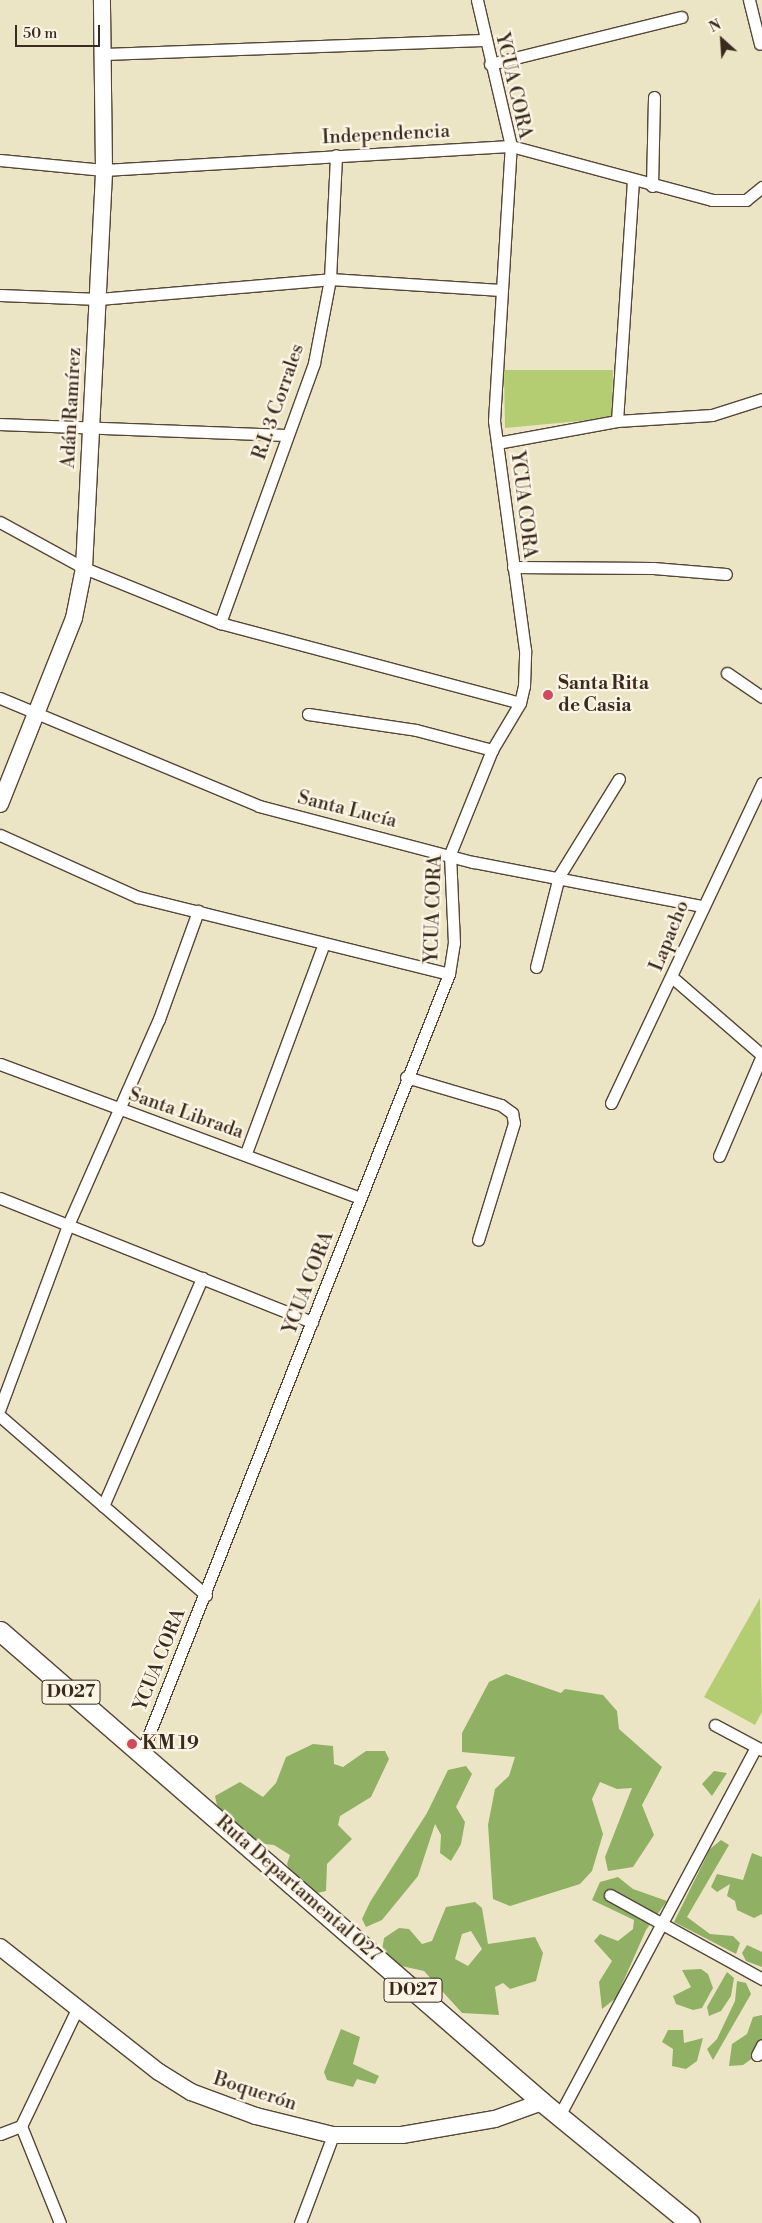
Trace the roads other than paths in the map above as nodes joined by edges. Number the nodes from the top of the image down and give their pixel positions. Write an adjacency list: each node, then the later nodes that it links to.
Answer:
1 (102, 0): 7 (street, Adán Ramírez)
2 (477, 0): 5 (street, YCUA CORA)
3 (749, 0): 6 (street)
4 (681, 17): 8 (street)
5 (484, 40): 7 (street); 8 (street, YCUA CORA)
6 (760, 44)
7 (102, 54): 13 (street, Adán Ramírez)
8 (490, 64): 10 (street, YCUA CORA)
9 (654, 97): 15 (street)
10 (511, 146): 11 (street, Independencia); 14 (street, Independencia); 18 (street, YCUA CORA)
11 (336, 155): 13 (street, Independencia); 17 (street, R.I. 3 Corrales)
12 (0, 160): 13 (street, Independencia)
13 (104, 170): 20 (street, Adán Ramírez)
14 (633, 182): 15 (street, Independencia); 22 (street)
15 (652, 186): 16 (street, Independencia)
16 (762, 187)
17 (330, 280): 18 (street); 20 (street); 25 (street, R.I. 3 Corrales)
18 (501, 290): 26 (street, YCUA CORA)
19 (0, 295): 20 (street)
20 (99, 299): 24 (street, Adán Ramírez)
21 (762, 399): 22 (street)
22 (617, 421): 26 (street)
23 (0, 424): 24 (street)
24 (90, 428): 25 (street); 29 (street, Adán Ramírez)
25 (287, 435): 31 (street, R.I. 3 Corrales)
26 (497, 443): 28 (street, YCUA CORA)
27 (0, 522): 29 (street)
28 (513, 567): 30 (street); 35 (street, YCUA CORA)
29 (84, 568): 31 (street); 36 (street, Adán Ramírez)
30 (726, 574)
31 (220, 623): 35 (street)
32 (727, 673): 33 (street)
33 (762, 697)
34 (0, 698): 36 (street, Santa Lucía)
35 (520, 704): 38 (street, YCUA CORA)
36 (38, 712): 41 (street, Adán Ramírez); 43 (street, Santa Lucía)
37 (308, 714): 38 (street)
38 (492, 750): 43 (street, YCUA CORA)
39 (619, 779): 44 (street)
40 (762, 783): 45 (street, Lapacho)
41 (0, 804)
42 (0, 835): 46 (street)
43 (450, 854): 44 (street, Santa Lucía); 49 (street, YCUA CORA)
44 (560, 876): 45 (street, Santa Lucía); 48 (street)
45 (701, 906): 50 (street, Lapacho)
46 (198, 912): 47 (street); 55 (street)
47 (323, 946): 49 (street); 56 (street)
48 (536, 967)
49 (450, 974): 53 (street, YCUA CORA)
50 (673, 978): 51 (street); 54 (street, Lapacho)
51 (762, 1055): 57 (street)
52 (0, 1064): 55 (street, Santa Librada)
53 (406, 1077): 59 (street, YCUA CORA); 61 (street)
54 (611, 1103)
55 (120, 1109): 56 (street, Santa Librada); 60 (street)
56 (246, 1153): 59 (street, Santa Librada)
57 (719, 1156)
58 (0, 1198): 60 (street)
59 (360, 1198): 63 (street, YCUA CORA)
60 (68, 1225): 62 (street); 64 (street)
61 (478, 1240)
62 (202, 1278): 63 (street); 66 (street)
63 (312, 1322): 67 (street, YCUA CORA)
64 (0, 1408)
65 (0, 1416): 66 (street)
66 (103, 1506): 67 (street)
67 (206, 1595): 71 (street, YCUA CORA)
68 (0, 1631): 71 (main road, Ruta Departamental 027 / D027)
69 (715, 1725): 70 (street)
70 (759, 1748): 73 (street)
71 (142, 1752): 77 (main road, Ruta Departamental 027 / D027)
72 (610, 1895): 73 (street)
73 (661, 1923): 75 (street); 78 (street)
74 (0, 1946): 76 (street, Boquerón)
75 (762, 1979)
76 (76, 2010): 79 (street); 81 (street, Boquerón)
77 (542, 2102): 78 (main road, Ruta Departamental 027 / D027); 81 (street, Boquerón)
78 (559, 2116): 84 (main road, Ruta Departamental 027 / D027)
79 (21, 2126): 80 (street); 82 (street)
80 (0, 2134)
81 (332, 2135): 83 (street)
82 (60, 2223)
83 (300, 2223)
84 (690, 2223)

